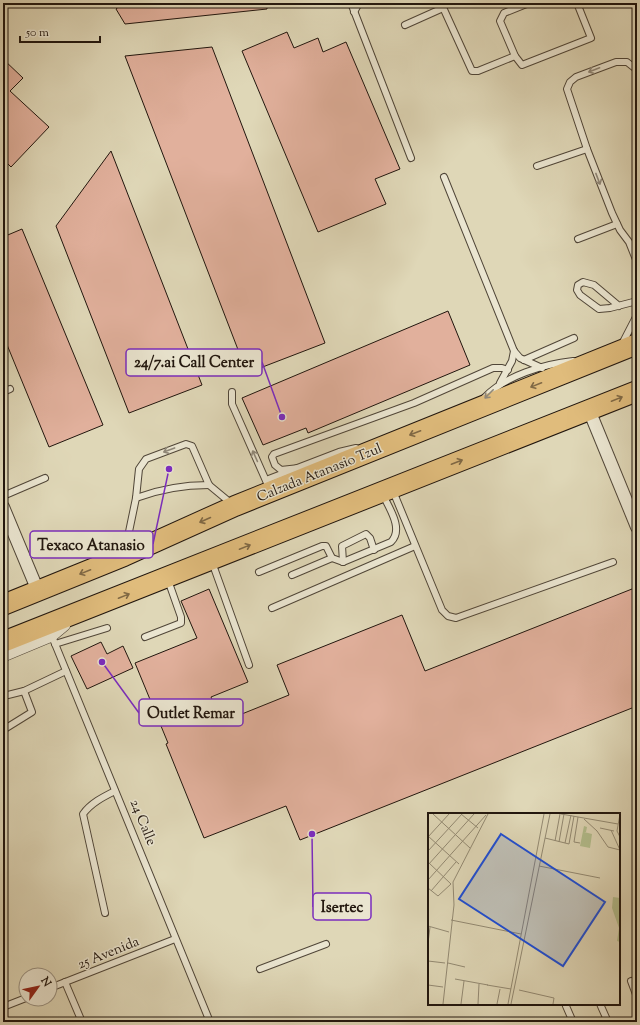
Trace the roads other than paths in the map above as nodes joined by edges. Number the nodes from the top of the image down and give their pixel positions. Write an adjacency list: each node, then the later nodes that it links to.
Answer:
1 (351, 3): 6 (lane)
2 (359, 3): 6 (lane)
3 (529, 3): 8 (lane)
4 (577, 3): 8 (lane)
5 (442, 5): 7 (lane); 8 (lane)
6 (354, 12): 11 (lane)
7 (405, 25)
8 (515, 56)
9 (637, 70): 10 (lane, one-way to 10)
10 (586, 149): 12 (lane); 14 (lane, one-way to 14)
11 (411, 158)
12 (537, 166)
13 (444, 177): 23 (lane)
14 (617, 224): 15 (lane); 16 (lane)
15 (578, 239)
16 (635, 253): 17 (lane)
17 (637, 262)
18 (637, 301): 19 (lane)
19 (619, 306): 19 (lane)
20 (637, 315): 24 (lane)
21 (574, 338): 25 (lane)
22 (637, 344): 24 (main road, Calzada Atanasio Tzul)
23 (514, 351): 25 (lane); 28 (lane)
24 (617, 352): 26 (main road, Calzada Atanasio Tzul)
25 (524, 360): 27 (lane)
26 (590, 363): 27 (lane); 34 (main road, Calzada Atanasio Tzul, one-way to 34)
27 (542, 368): 29 (lane)
28 (508, 370): 29 (lane); 37 (lane)
29 (500, 383): 34 (lane, one-way to 34)
30 (10, 389): 32 (lane)
31 (637, 391): 35 (main road, one-way to 31)
32 (3, 392)
33 (232, 392): 40 (lane, one-way to 33)
34 (474, 410): 36 (main road, Calzada Atanasio Tzul, one-way to 36)
35 (589, 410): 41 (main road, one-way to 35); 46 (street)
36 (378, 448): 37 (lane); 40 (main road, Calzada Atanasio Tzul)
37 (298, 468): 40 (lane)
38 (45, 478): 42 (lane)
39 (209, 485): 43 (lane); 43 (lane, one-way to 43); 44 (lane)
40 (268, 486): 44 (main road, Calzada Atanasio Tzul)
41 (387, 490): 47 (lane); 48 (lane); 51 (main road, one-way to 41)
42 (3, 496)
43 (136, 498): 49 (lane)
44 (235, 506): 49 (main road, Calzada Atanasio Tzul, one-way to 49)
45 (3, 507): 57 (street)
46 (637, 527)
47 (415, 546): 53 (lane); 59 (lane)
48 (374, 550): 52 (lane); 52 (lane)
49 (124, 556): 57 (main road, Calzada Atanasio Tzul, one-way to 57)
50 (332, 558): 52 (lane); 54 (lane); 55 (lane)
51 (211, 561): 56 (main road); 66 (lane)
52 (343, 562)
53 (612, 562)
54 (259, 572)
55 (292, 575)
56 (167, 578): 60 (main road, one-way to 56); 62 (lane)
57 (38, 591): 58 (main road, Calzada Atanasio Tzul)
58 (3, 605)
59 (272, 608)
60 (75, 615): 63 (street); 64 (main road)
61 (107, 628): 63 (lane)
62 (145, 637)
63 (53, 639): 65 (street); 67 (lane, 24 Calle)
64 (3, 642)
65 (3, 654)
66 (249, 664)
67 (66, 671): 68 (lane); 71 (lane, 24 Calle)
68 (24, 691): 69 (lane); 70 (lane)
69 (3, 693)
70 (3, 730)
71 (115, 792): 72 (lane); 73 (lane, 24 Calle)
72 (105, 913)
73 (175, 939): 77 (lane, 25 Avenida); 85 (lane, 24 Calle)
74 (326, 944): 75 (lane)
75 (260, 969)
76 (631, 981): 79 (lane)
77 (66, 982): 78 (lane, 25 Avenida); 84 (lane)
78 (58, 985)
79 (637, 997)
80 (18, 1001): 83 (lane)
81 (600, 1005): 87 (lane)
82 (566, 1006): 86 (lane)
83 (3, 1007)
84 (82, 1022)
85 (210, 1022)
86 (573, 1022)
87 (608, 1022)

